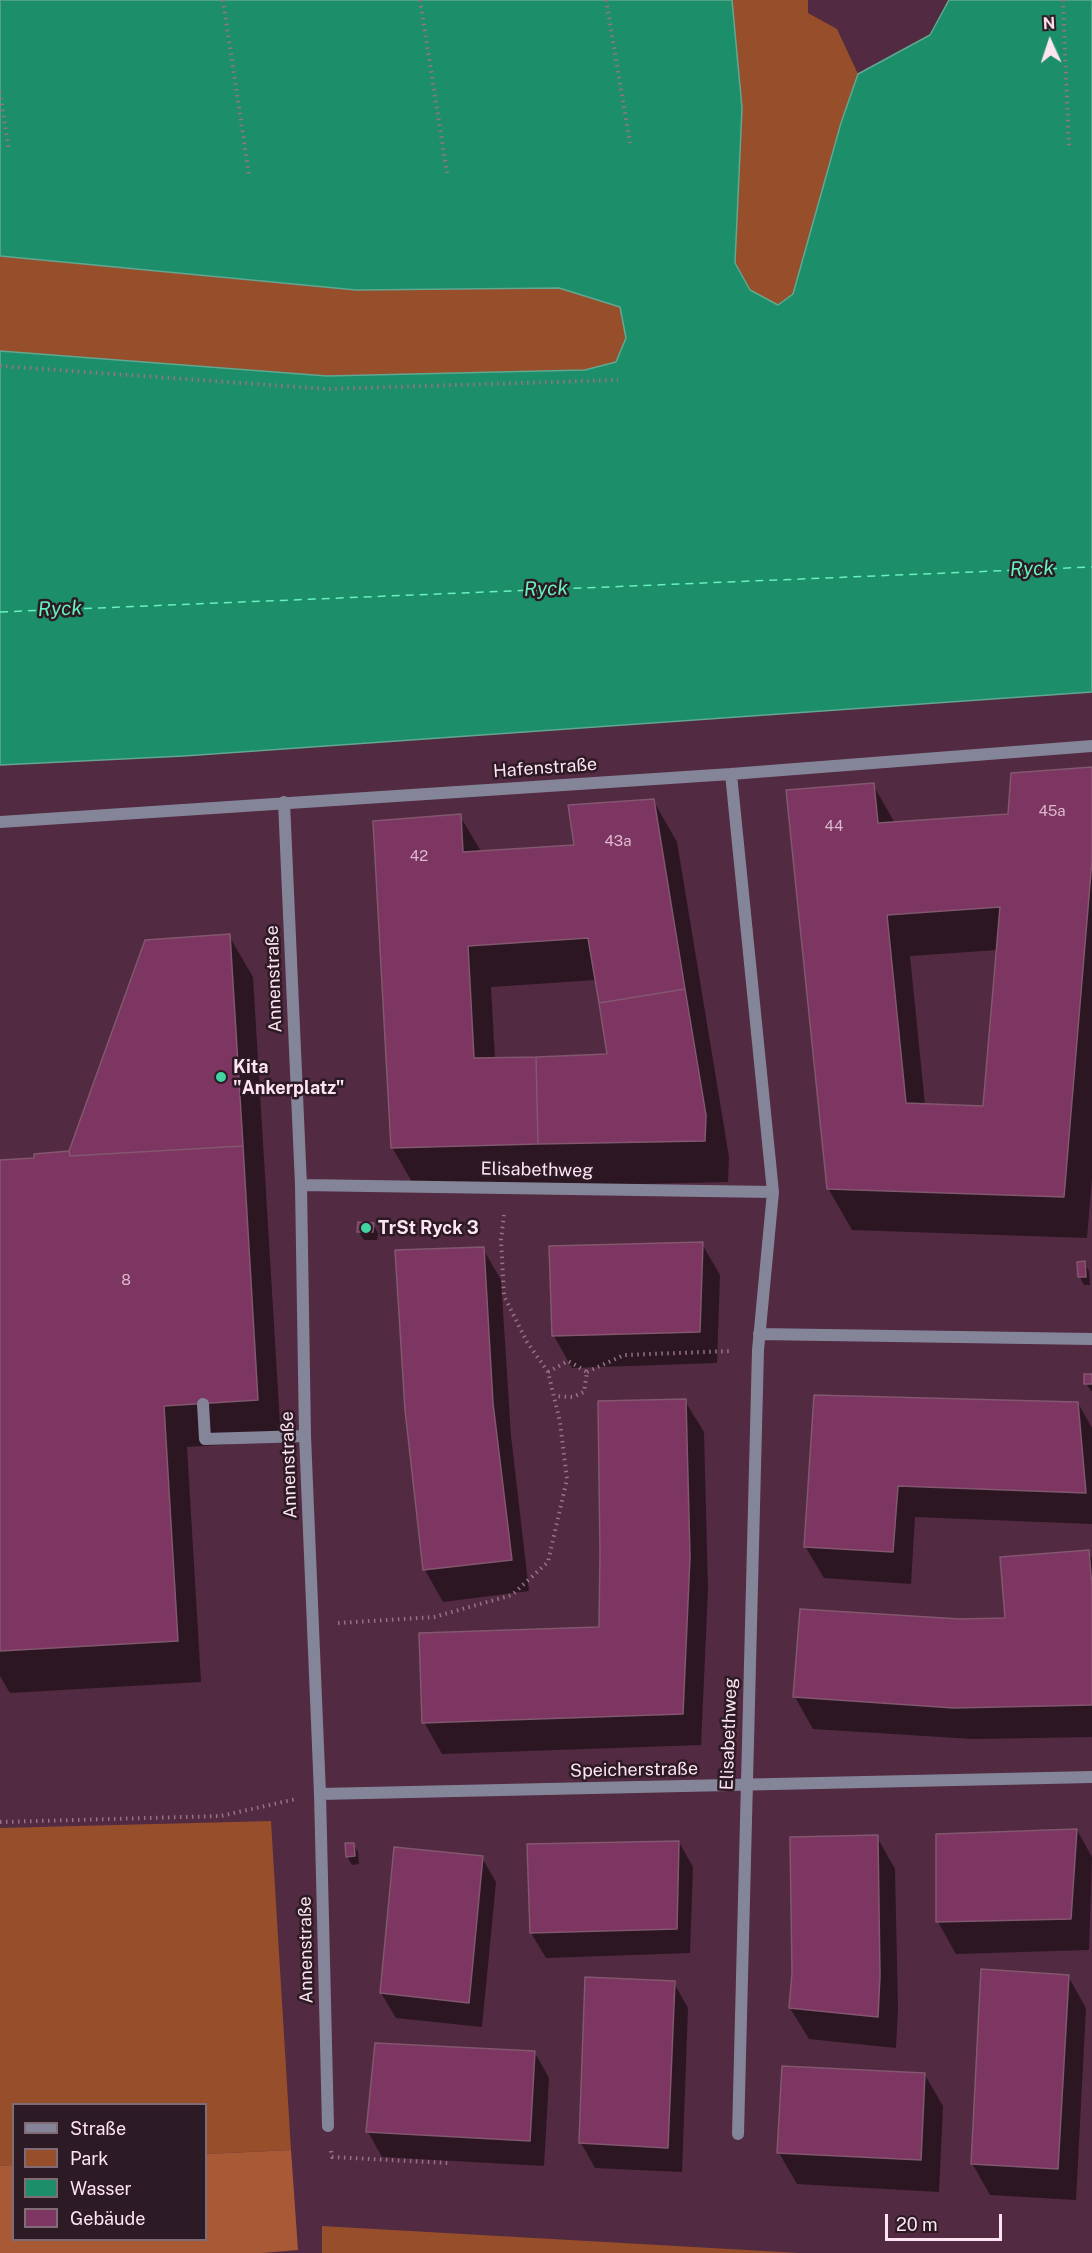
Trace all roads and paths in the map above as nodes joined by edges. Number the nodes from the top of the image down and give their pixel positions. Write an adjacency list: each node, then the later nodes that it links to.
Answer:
1 (223, 0): 10 (path)
2 (420, 0): 9 (path)
3 (606, 0): 6 (path)
4 (1063, 0): 7 (path)
5 (0, 92): 8 (path)
6 (630, 143)
7 (1069, 148)
8 (9, 151)
9 (447, 173)
10 (249, 175)
11 (0, 366): 12 (path)
12 (618, 380)
13 (1092, 746): 14 (street, Hafenstraße)
14 (732, 774): 15 (street, Hafenstraße); 19 (street, Elisabethweg)
15 (284, 802): 16 (street, Hafenstraße); 17 (street, Annenstraße)
16 (0, 822)
17 (301, 1185): 18 (street, Elisabethweg); 27 (street, Annenstraße)
18 (508, 1188): 19 (street, Elisabethweg); 23 (path)
19 (773, 1192): 20 (street, Elisabethweg)
20 (759, 1334): 21 (street); 22 (street, Elisabethweg)
21 (1092, 1339)
22 (758, 1350): 24 (path); 30 (street, Elisabethweg)
23 (548, 1372): 24 (path); 25 (path)
24 (587, 1372): 25 (path)
25 (554, 1396): 28 (path)
26 (203, 1404): 27 (street)
27 (305, 1436): 28 (street, Annenstraße)
28 (313, 1624): 31 (street, Annenstraße)
29 (1092, 1777): 30 (street, Speicherstraße)
30 (745, 1786): 31 (street, Speicherstraße); 34 (street, Elisabethweg)
31 (320, 1794): 32 (path); 33 (street, Annenstraße)
32 (0, 1822)
33 (328, 2126): 35 (path)
34 (738, 2134)
35 (448, 2163)

